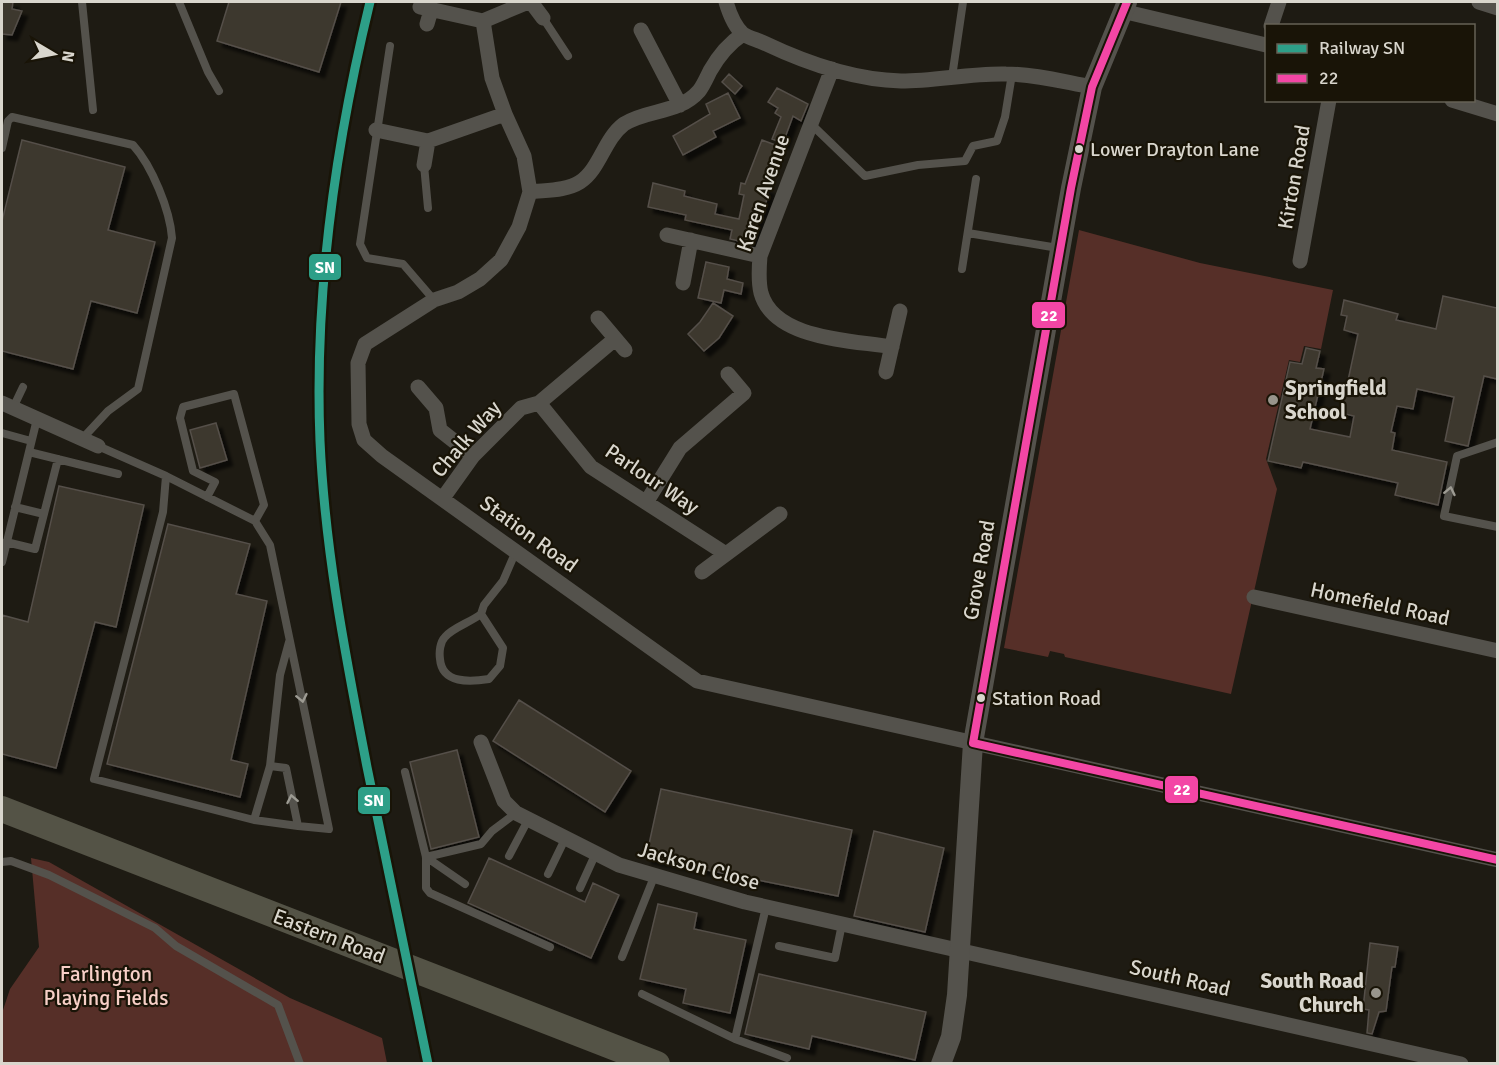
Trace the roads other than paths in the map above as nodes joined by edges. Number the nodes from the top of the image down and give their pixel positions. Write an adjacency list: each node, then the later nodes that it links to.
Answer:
1 (82, 2): 27 (lane)
2 (179, 2): 23 (lane)
3 (529, 2): 11 (street); 12 (street)
4 (726, 2): 15 (street)
5 (963, 2): 21 (lane)
6 (1279, 2): 13 (street)
7 (1479, 2): 9 (street)
8 (1124, 6): 16 (street); 22 (street)
9 (1497, 8)
10 (426, 14): 12 (street)
11 (543, 18): 18 (lane)
12 (483, 21): 28 (street, Station Road)
13 (1272, 24)
14 (641, 30): 26 (street)
15 (743, 33): 19 (street); 26 (street)
16 (1265, 42)
17 (390, 46): 31 (lane)
18 (568, 56)
19 (832, 69): 21 (street); 30 (street, Karen Avenue)
20 (1012, 74): 21 (street); 22 (street); 30 (lane)
21 (951, 79)
22 (1092, 87): 41 (street, Grove Road)
23 (219, 91)
24 (1329, 102): 43 (street, Kirton Road)
25 (1458, 102): 29 (street)
26 (680, 105): 36 (street)
27 (93, 110)
28 (505, 114): 32 (street); 36 (street, Station Road)
29 (1497, 114)
30 (810, 123): 42 (street, Karen Avenue)
31 (376, 130): 32 (street); 46 (lane)
32 (428, 141): 34 (street)
33 (2, 148): 58 (lane)
34 (424, 165): 37 (lane)
35 (976, 179): 38 (lane)
36 (530, 192): 46 (street, Station Road)
37 (428, 208)
38 (968, 233): 41 (lane); 44 (lane)
39 (667, 235): 40 (street)
40 (691, 240): 42 (street); 45 (street)
41 (1060, 249): 85 (street, Grove Road)
42 (760, 256): 49 (street, Karen Avenue)
43 (1300, 261)
44 (962, 269)
45 (683, 283)
46 (434, 300): 68 (street, Station Road)
47 (900, 311): 49 (street)
48 (598, 318): 54 (street)
49 (892, 347): 50 (street)
50 (886, 372)
51 (728, 374): 69 (street)
52 (23, 387): 55 (lane)
53 (418, 387): 63 (street)
54 (539, 403): 63 (street, Chalk Way); 69 (street, Parlour Way)
55 (8, 406): 56 (street)
56 (37, 419): 58 (street); 59 (lane)
57 (2, 433): 59 (lane)
58 (82, 439): 61 (street)
59 (31, 441): 62 (lane)
60 (1497, 442): 74 (lane, one-way to 60)
61 (98, 446): 66 (lane)
62 (28, 452): 64 (lane); 70 (lane)
63 (473, 456): 68 (street, Chalk Way)
64 (58, 459): 65 (lane); 71 (lane)
65 (118, 474)
66 (166, 476): 67 (lane); 90 (lane)
67 (207, 497): 73 (lane); 73 (lane)
68 (443, 498): 76 (street, Station Road)
69 (647, 501): 77 (street, Parlour Way)
70 (15, 507): 71 (lane); 75 (lane)
71 (44, 514): 75 (lane)
72 (780, 514): 77 (street)
73 (255, 521): 82 (lane)
74 (1497, 527)
75 (6, 542): 78 (lane)
76 (516, 551): 81 (lane); 85 (street, Station Road)
77 (726, 554): 79 (street)
78 (2, 562)
79 (702, 572)
80 (1254, 597): 83 (street, Homefield Road)
81 (481, 614): 81 (lane)
82 (290, 640): 86 (lane); 92 (lane, one-way to 92)
83 (1497, 651)
84 (481, 742): 89 (street, Jackson Close)
85 (974, 743): 97 (street, Station Road); 107 (street, Grove Road)
86 (270, 766): 90 (lane); 92 (lane, one-way to 86)
87 (405, 772): 96 (lane)
88 (2, 809): 109 (main road, Eastern Road)
89 (522, 816): 93 (street, Jackson Close); 95 (lane); 96 (lane)
90 (254, 820): 92 (lane)
91 (2, 826): 109 (main road, Eastern Road)
92 (297, 826)
93 (565, 839): 94 (street, Jackson Close); 99 (lane)
94 (595, 855): 100 (street, Jackson Close); 102 (lane)
95 (509, 856)
96 (426, 857): 101 (lane); 106 (lane)
97 (1497, 860)
98 (2, 862): 115 (lane)
99 (548, 874)
100 (654, 877): 103 (street, Jackson Close); 108 (lane)
101 (465, 884)
102 (580, 888)
103 (766, 906): 104 (street, Jackson Close); 112 (lane)
104 (842, 924): 105 (lane); 107 (street, Jackson Close)
105 (779, 946)
106 (550, 947)
107 (960, 950): 114 (street, Grove Road); 118 (street, South Road)
108 (622, 957)
109 (386, 968): 111 (main road, Eastern Road)
110 (642, 994): 112 (lane)
111 (460, 996): 116 (main road, Eastern Road); 117 (main road, Eastern Road)
112 (735, 1039): 113 (lane)
113 (786, 1058)
114 (945, 1063)
115 (300, 1064)
116 (613, 1064)
117 (657, 1064)
118 (1461, 1064)

